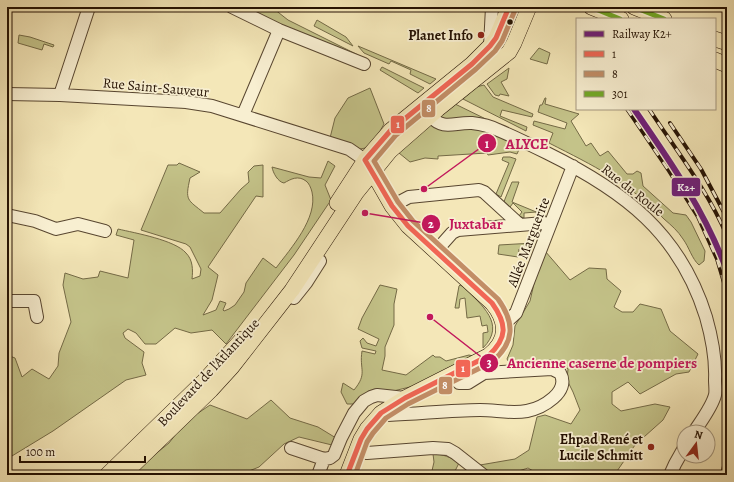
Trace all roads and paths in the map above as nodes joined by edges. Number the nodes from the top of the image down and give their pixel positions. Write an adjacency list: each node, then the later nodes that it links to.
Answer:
1 (232, 7): 10 (street)
2 (492, 7): 13 (street)
3 (509, 7): 13 (main road)
4 (529, 7): 22 (main road)
5 (591, 7): 8 (main road)
6 (634, 7): 9 (main road)
7 (85, 9): 20 (street)
8 (618, 18)
9 (662, 18)
10 (279, 30): 17 (street); 21 (street)
11 (716, 39): 12 (main road)
12 (727, 44)
13 (490, 46): 23 (main road)
14 (716, 52): 15 (main road)
15 (727, 56)
16 (716, 60): 18 (main road)
17 (364, 64)
18 (727, 65)
19 (7, 94): 20 (street, Rue Saint-Sauveur)
20 (60, 95): 21 (street, Rue Saint-Sauveur)
21 (243, 115): 23 (street, Rue Saint-Sauveur)
22 (430, 116): 23 (main road); 24 (street, Rue du Roule)
23 (369, 166): 25 (main road); 42 (main road, Boulevard de l'Atlantique); 43 (main road, Boulevard de l'Atlantique)
24 (573, 166): 28 (street, Allée Marguerite); 37 (street, Rue du Roule)
25 (392, 206): 27 (street); 30 (main road)
26 (7, 215): 29 (street)
27 (520, 225): 28 (street); 30 (street)
28 (550, 225): 33 (street, Allée Marguerite)
29 (105, 231)
30 (436, 251): 33 (main road)
31 (7, 301): 32 (street)
32 (38, 317)
33 (504, 324): 34 (main road)
34 (452, 374): 35 (main road); 36 (street)
35 (405, 398): 36 (main road); 40 (street)
36 (381, 413): 39 (main road)
37 (699, 424)
38 (290, 448): 40 (street)
39 (356, 451): 45 (main road); 46 (street)
40 (324, 459): 44 (street)
41 (676, 461): 47 (street)
42 (107, 475)
43 (123, 475)
44 (318, 475)
45 (347, 475)
46 (483, 475)
47 (670, 475)

